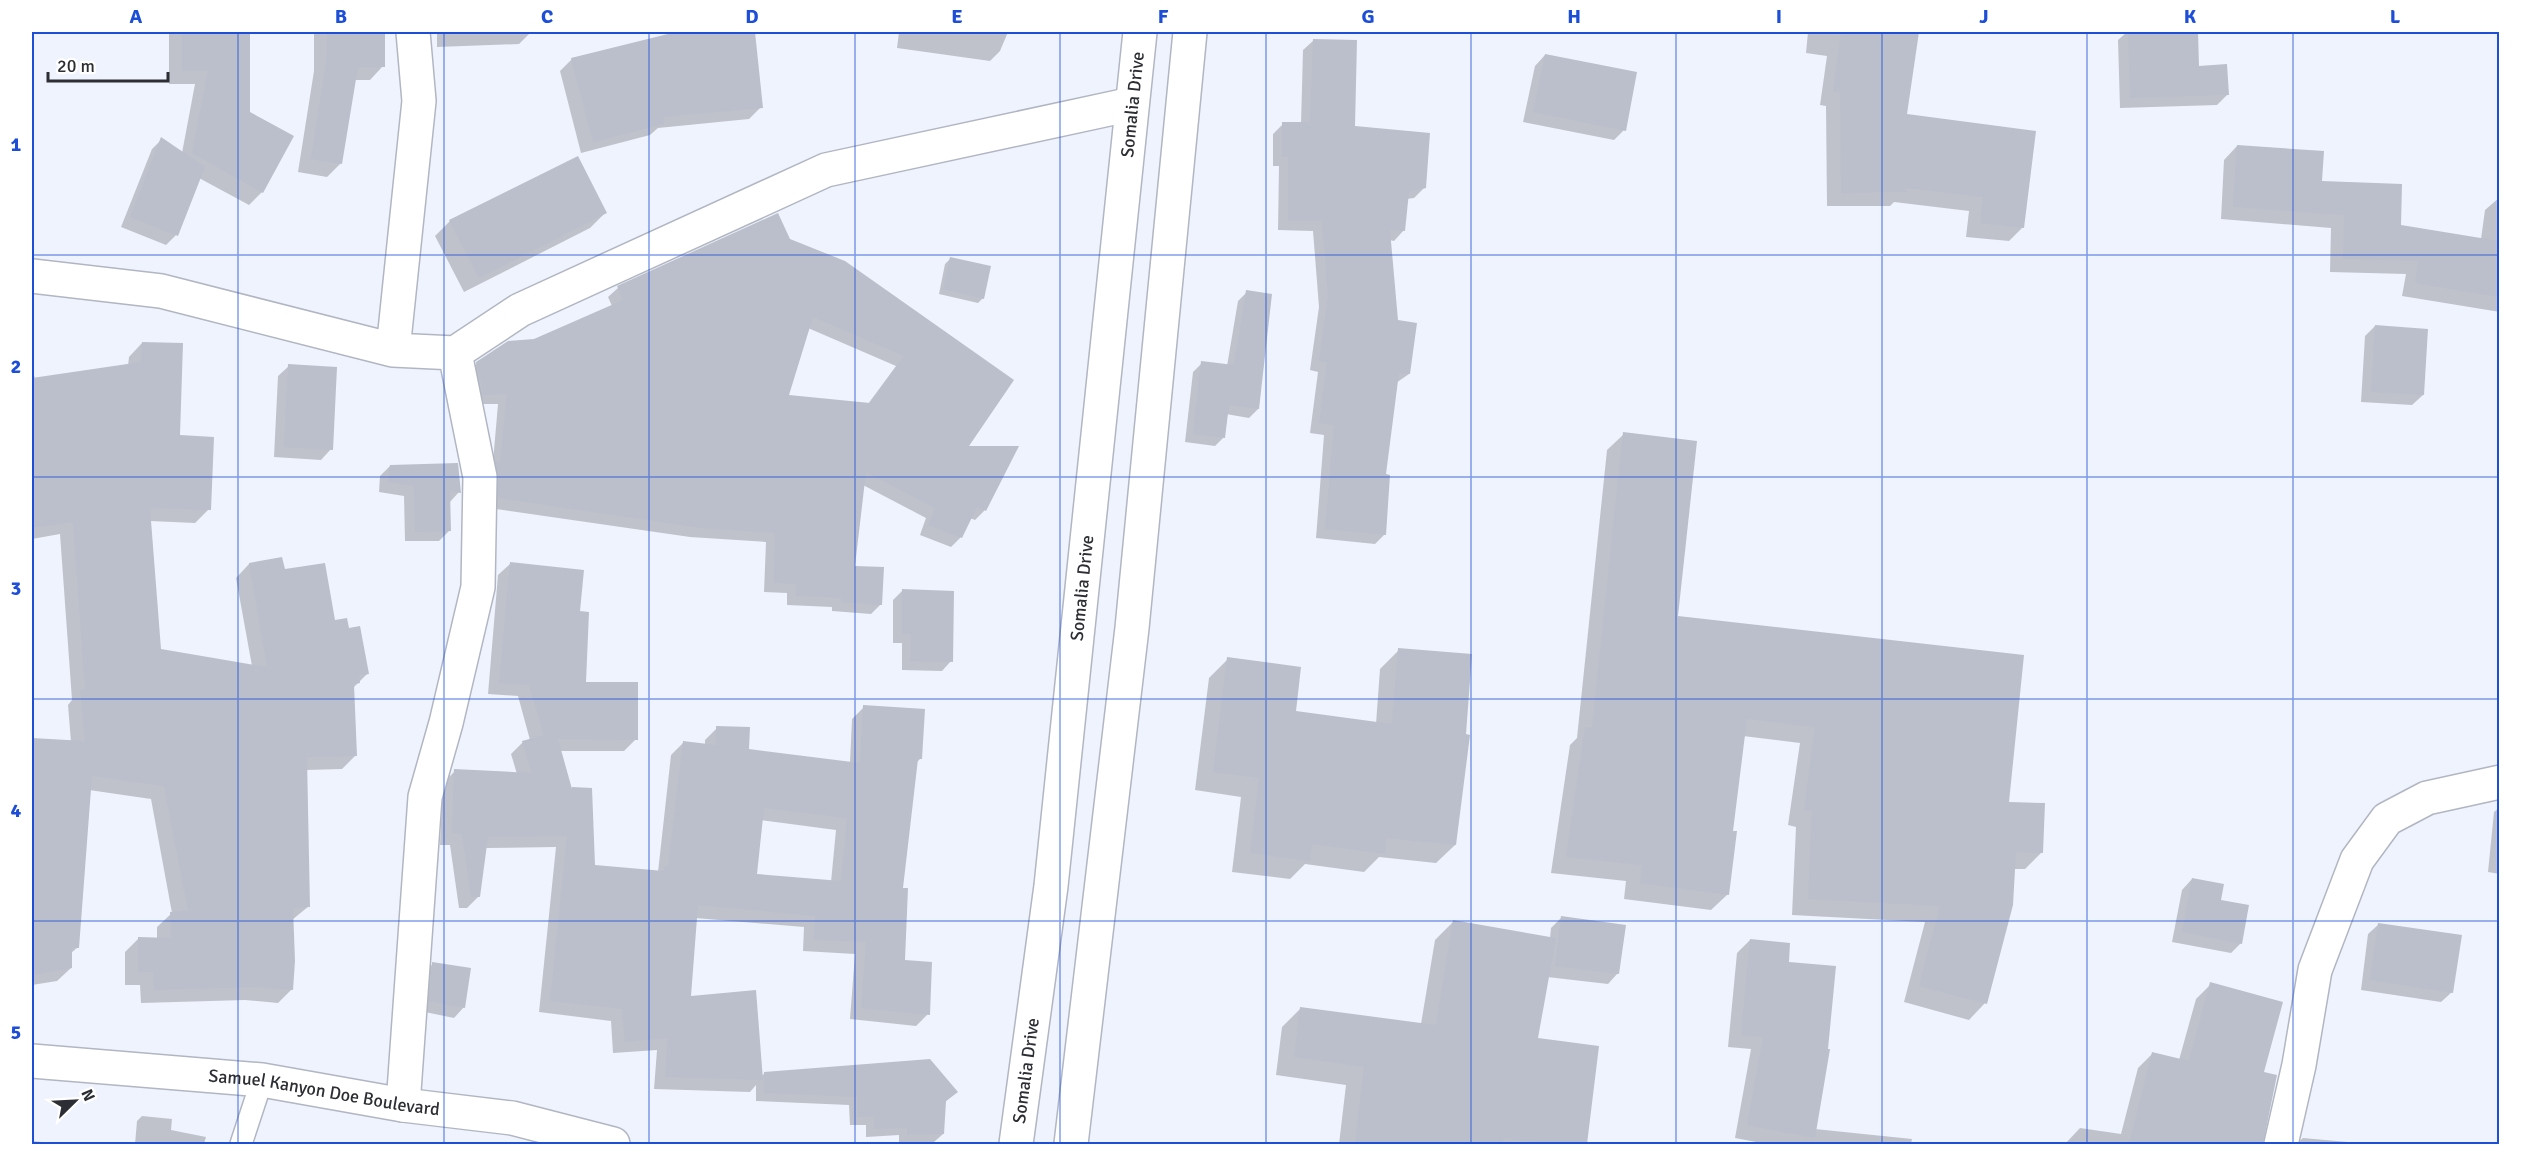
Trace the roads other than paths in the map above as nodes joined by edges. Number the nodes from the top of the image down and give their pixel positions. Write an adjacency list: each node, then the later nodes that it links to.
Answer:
1 (412, 32): 6 (street)
2 (1140, 32): 4 (street, Somalia Drive)
3 (1190, 32): 15 (street)
4 (1132, 104): 7 (street); 14 (street, Somalia Drive)
5 (32, 276): 6 (street)
6 (393, 350): 7 (street)
7 (455, 353): 11 (street)
8 (2499, 782): 16 (street)
9 (32, 1061): 10 (street, Samuel Kanyon Doe Boulevard)
10 (262, 1080): 11 (street, Samuel Kanyon Doe Boulevard); 12 (lane)
11 (402, 1105): 13 (street, Samuel Kanyon Doe Boulevard)
12 (241, 1144)
13 (613, 1144)
14 (1016, 1144)
15 (1071, 1144)
16 (2281, 1144)

